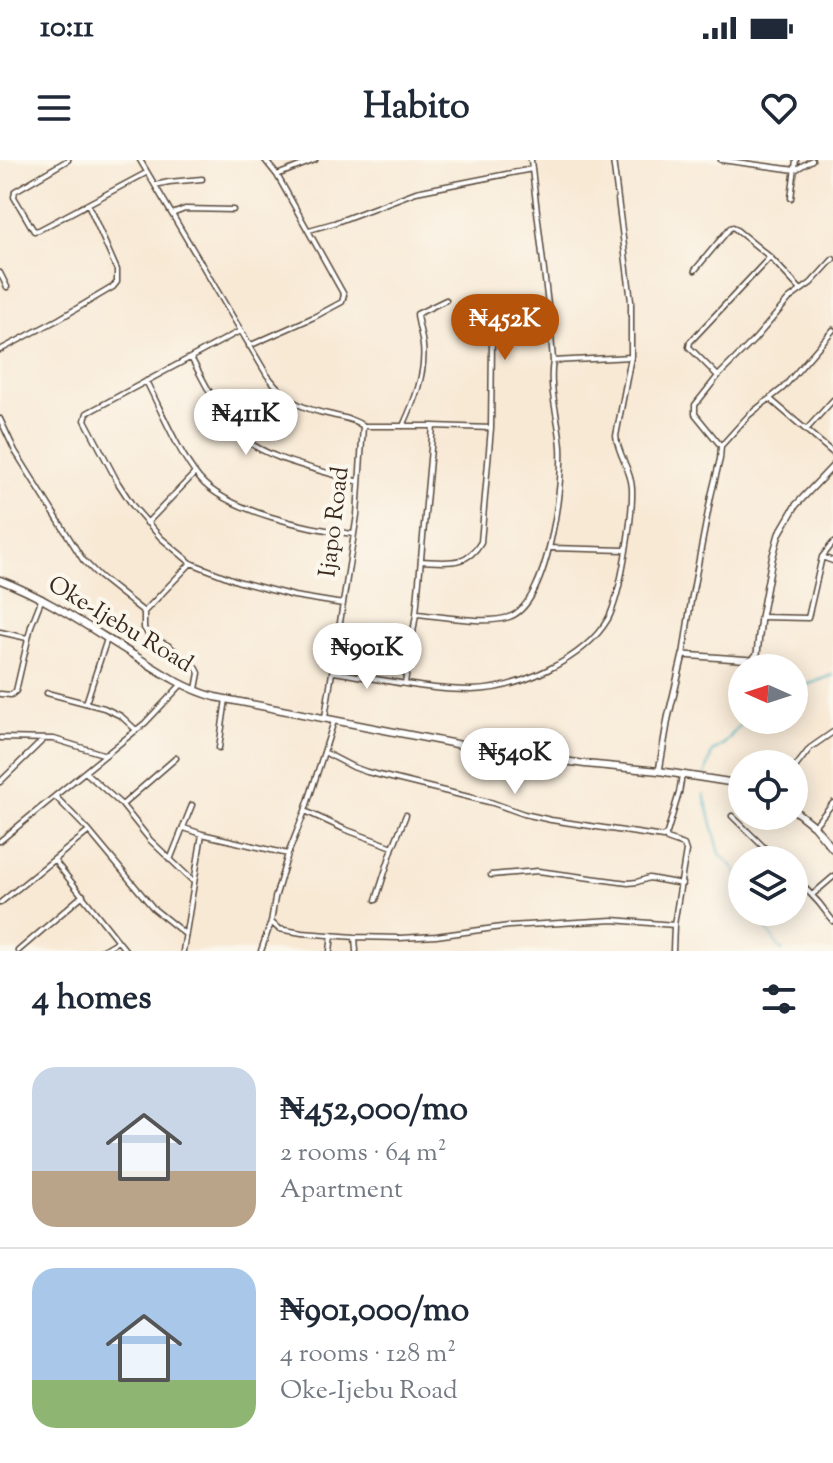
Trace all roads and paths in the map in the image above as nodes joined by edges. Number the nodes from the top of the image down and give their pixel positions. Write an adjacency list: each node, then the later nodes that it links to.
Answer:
1 (68, 160): 18 (street)
2 (140, 160): 13 (street)
3 (265, 160): 14 (street)
4 (315, 160): 14 (street)
5 (531, 160): 11 (street)
6 (613, 160): 34 (street)
7 (721, 160): 10 (street)
8 (796, 160): 12 (street)
9 (812, 160): 12 (street)
10 (746, 162): 12 (street)
11 (532, 169): 21 (street); 29 (street)
12 (795, 170): 17 (street)
13 (147, 172): 16 (street); 18 (street)
14 (277, 175): 21 (street)
15 (202, 179): 16 (street)
16 (155, 185): 20 (street)
17 (791, 198)
18 (88, 204): 33 (street)
19 (233, 210): 20 (street)
20 (172, 214): 31 (street)
21 (309, 230): 32 (street)
22 (770, 257): 24 (street); 27 (street); 37 (street)
23 (833, 259): 27 (street)
24 (695, 270)
25 (0, 273): 26 (street)
26 (7, 287)
27 (801, 290): 37 (street)
28 (446, 300): 43 (street)
29 (550, 322): 36 (street); 45 (street)
30 (833, 330): 39 (street)
31 (240, 331): 32 (street); 35 (street)
32 (249, 346): 42 (street)
33 (0, 350)
34 (631, 357): 36 (street); 56 (street)
35 (191, 358): 38 (street); 51 (street)
36 (553, 361): 55 (street)
37 (718, 376): 47 (street)
38 (146, 381): 50 (street); 52 (street)
39 (770, 399): 46 (street); 47 (street)
40 (833, 400): 46 (street)
41 (0, 419): 64 (street)
42 (363, 426): 43 (street); 51 (street, Ijapo Road)
43 (403, 426): 44 (street)
44 (433, 426): 45 (street); 58 (street)
45 (491, 428): 58 (street)
46 (806, 430): 48 (street)
47 (721, 446): 70 (street)
48 (833, 453)
49 (833, 466): 66 (street)
50 (195, 473): 52 (street); 53 (street)
51 (359, 482): 53 (street, Ijapo Road)
52 (147, 523): 60 (street)
53 (354, 534): 63 (street, Ijapo Road)
54 (833, 543): 57 (street)
55 (550, 548): 56 (street); 65 (street)
56 (625, 550): 72 (street)
57 (822, 557): 59 (street); 66 (street)
58 (421, 561): 65 (street)
59 (833, 561)
60 (191, 563): 63 (street); 64 (street)
61 (0, 580): 62 (main road, Oke-Ijebu Road)
62 (42, 598): 68 (street); 69 (main road, Oke-Ijebu Road)
63 (343, 604): 71 (street, Ijapo Road)
64 (144, 612): 74 (street)
65 (416, 614): 72 (street)
66 (761, 617): 70 (street)
67 (0, 632): 68 (street)
68 (27, 638): 76 (street)
69 (107, 639): 73 (main road, Oke-Ijebu Road); 78 (street)
70 (683, 655): 90 (street)
71 (334, 672): 72 (street); 79 (street, Ijapo Road)
72 (405, 683)
73 (181, 685): 74 (main road, Oke-Ijebu Road); 81 (street)
74 (196, 691): 77 (main road, Oke-Ijebu Road)
75 (47, 693): 78 (street)
76 (0, 694)
77 (226, 699): 79 (main road, Oke-Ijebu Road); 85 (street)
78 (86, 703): 81 (street)
79 (325, 718): 80 (main road, Oke-Ijebu Road)
80 (335, 719): 87 (street); 90 (main road, Oke-Ijebu Road)
81 (136, 730): 88 (street)
82 (833, 732): 86 (street)
83 (0, 738): 84 (street)
84 (44, 739): 88 (street); 93 (street)
85 (219, 748)
86 (808, 751)
87 (324, 752): 99 (street); 107 (street)
88 (106, 755): 91 (street)
89 (176, 758): 97 (street)
90 (659, 771): 92 (main road, Oke-Ijebu Road)
91 (85, 772): 95 (street); 97 (street)
92 (682, 775): 94 (main road, Oke-Ijebu Road); 107 (street)
93 (0, 782)
94 (728, 782)
95 (55, 796): 105 (street); 108 (street)
96 (833, 803): 102 (street)
97 (122, 805): 114 (street)
98 (192, 805): 103 (street)
99 (305, 811): 110 (street); 112 (street)
100 (406, 815): 110 (street)
101 (808, 821): 102 (main road)
102 (814, 826): 111 (main road)
103 (184, 828): 106 (street); 114 (street)
104 (746, 830): 109 (street)
105 (89, 831): 113 (street); 127 (street)
106 (202, 834): 112 (street); 117 (street)
107 (666, 836): 118 (street)
108 (0, 841)
109 (763, 846)
110 (393, 847): 122 (street)
111 (833, 849)
112 (288, 854): 125 (street)
113 (54, 860): 120 (street); 123 (street)
114 (170, 860): 117 (street)
115 (491, 875): 118 (street)
116 (833, 877): 121 (street)
117 (194, 882): 127 (street)
118 (682, 884): 126 (street)
119 (808, 891): 121 (street)
120 (83, 895): 130 (street); 131 (street)
121 (812, 895): 124 (street)
122 (376, 900)
123 (0, 903)
124 (833, 921)
125 (271, 922): 128 (street); 135 (street)
126 (674, 925): 129 (street); 138 (street)
127 (185, 934): 134 (street)
128 (332, 935): 129 (street); 136 (street)
129 (355, 937): 137 (street)
130 (118, 941): 132 (street); 133 (street)
131 (18, 951)
132 (101, 951)
133 (126, 951)
134 (183, 951)
135 (261, 951)
136 (330, 951)
137 (356, 951)
138 (673, 951)

